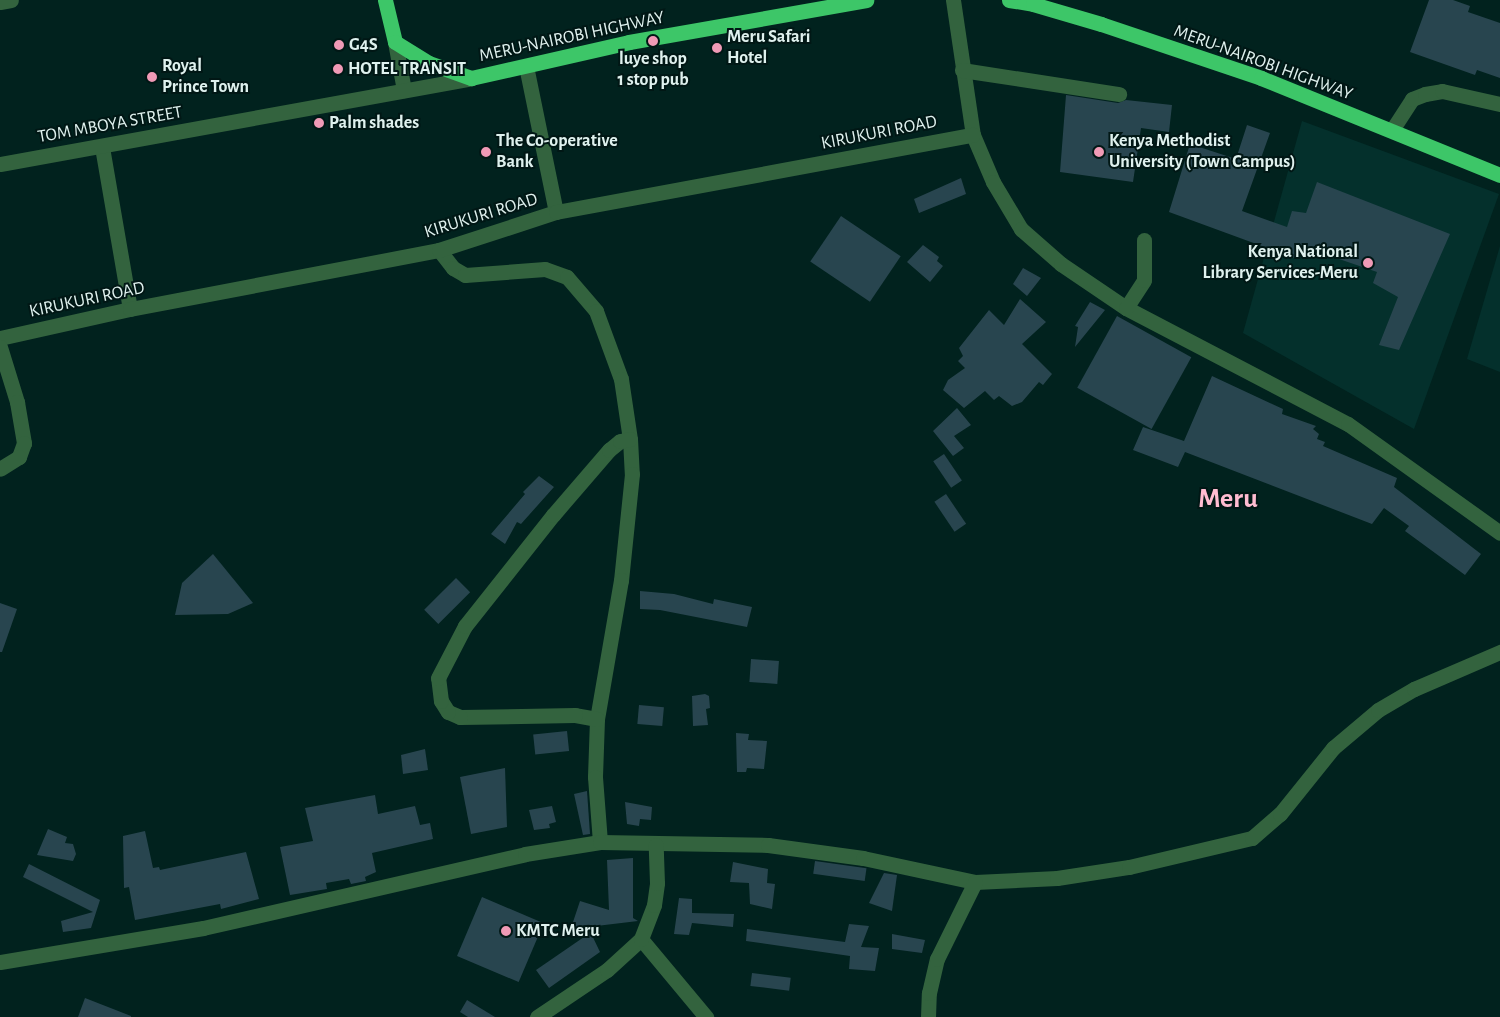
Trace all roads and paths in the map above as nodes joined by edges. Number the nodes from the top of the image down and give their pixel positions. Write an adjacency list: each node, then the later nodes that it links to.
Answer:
1 (11, 0): 6 (street)
2 (385, 0): 7 (highway)
3 (866, 0): 8 (highway, MERU-NAIROBI HIGHWAY)
4 (952, 0): 9 (street)
5 (1009, 0): 14 (highway, MERU-NAIROBI HIGHWAY)
6 (0, 2)
7 (396, 42): 10 (highway, MERU-NAIROBI HIGHWAY); 11 (street)
8 (526, 66): 10 (highway, MERU-NAIROBI HIGHWAY); 19 (street)
9 (962, 70): 12 (street); 15 (street)
10 (472, 78): 11 (street, TOM MBOYA STREET)
11 (404, 90): 16 (street, TOM MBOYA STREET)
12 (1119, 94)
13 (1500, 104): 14 (street)
14 (1392, 130): 18 (highway, MERU-NAIROBI HIGHWAY)
15 (973, 135): 19 (street, KIRUKURI ROAD); 22 (street)
16 (102, 147): 17 (street, TOM MBOYA STREET); 23 (street)
17 (0, 164)
18 (1500, 176)
19 (556, 212): 21 (street, KIRUKURI ROAD)
20 (1144, 240): 22 (street)
21 (439, 250): 23 (street, KIRUKURI ROAD); 26 (street)
22 (1126, 308): 28 (street)
23 (130, 309): 24 (street, KIRUKURI ROAD)
24 (0, 338)
25 (0, 347): 27 (street)
26 (630, 439): 30 (street); 30 (street)
27 (0, 469)
28 (1500, 533)
29 (1500, 652): 33 (street)
30 (597, 719): 31 (street)
31 (600, 842): 32 (street); 35 (street)
32 (656, 844): 33 (street); 34 (street)
33 (975, 882): 38 (street)
34 (641, 939): 36 (street); 37 (street)
35 (0, 962)
36 (537, 1017)
37 (706, 1017)
38 (928, 1017)

